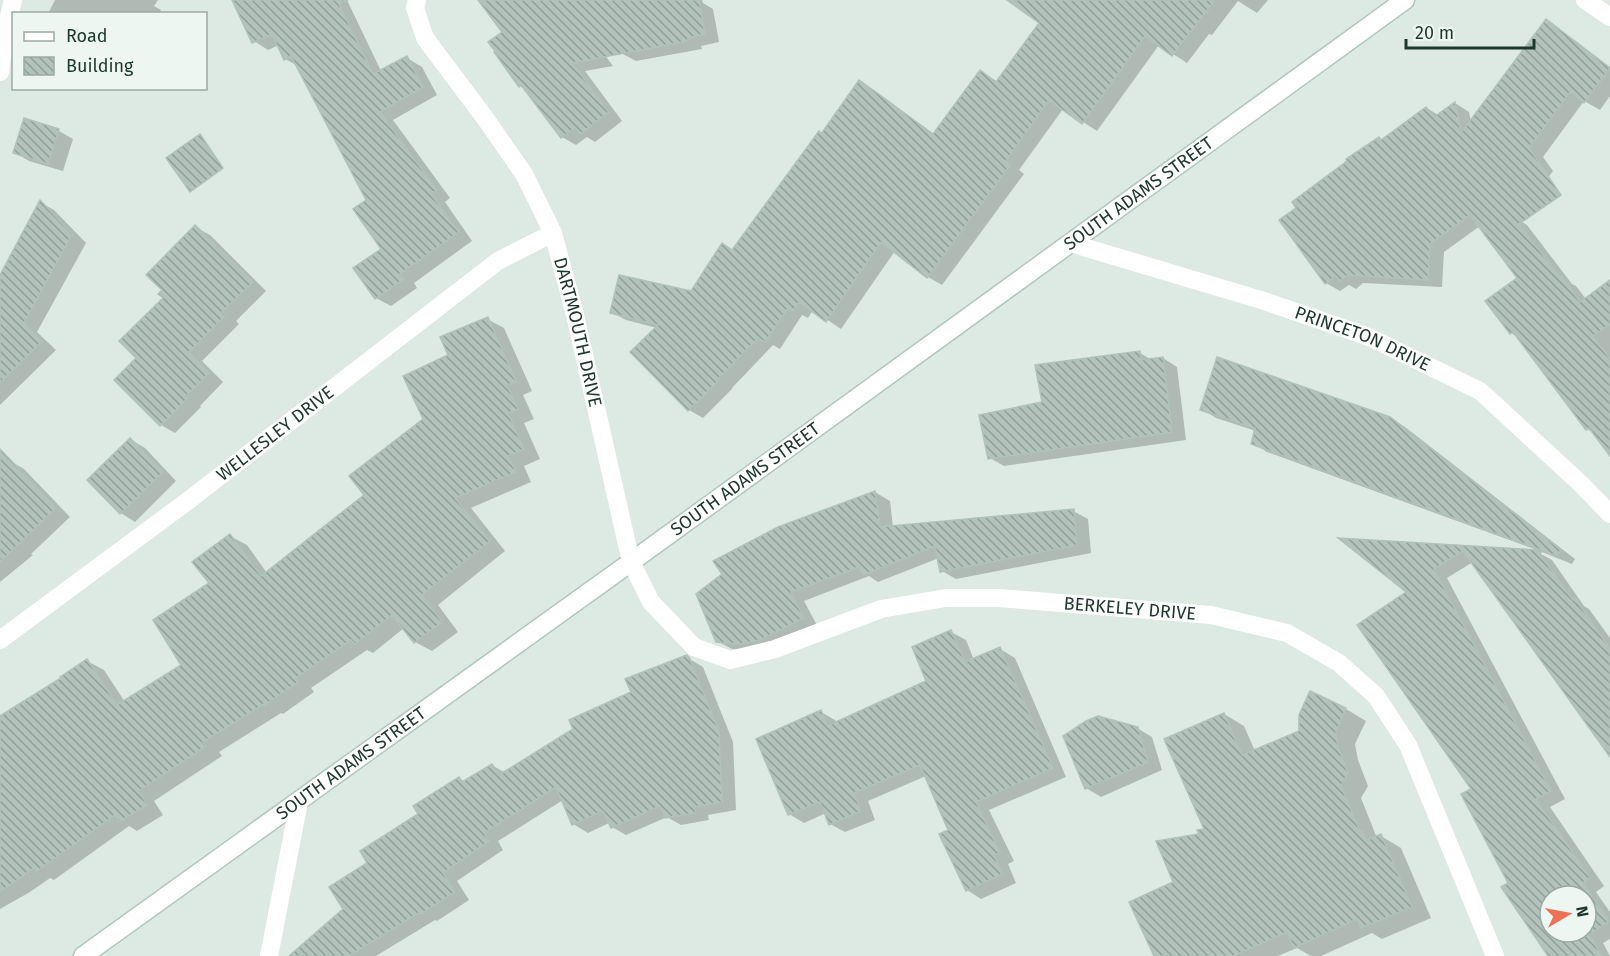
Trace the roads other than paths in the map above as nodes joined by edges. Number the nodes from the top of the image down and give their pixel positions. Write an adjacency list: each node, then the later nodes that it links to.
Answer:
1 (13, 0): 6 (street)
2 (417, 0): 7 (street, DARTMOUTH DRIVE)
3 (1405, 0): 8 (street, SOUTH ADAMS STREET)
4 (1585, 0): 5 (street)
5 (1610, 17)
6 (0, 72)
7 (553, 233): 10 (street, DARTMOUTH DRIVE); 11 (street, WELLESLEY DRIVE)
8 (1070, 243): 9 (street, PRINCETON DRIVE); 10 (street, SOUTH ADAMS STREET)
9 (1610, 514)
10 (631, 562): 12 (street, SOUTH ADAMS STREET); 15 (street, BERKELEY DRIVE)
11 (0, 640)
12 (299, 802): 13 (street, SOUTH ADAMS STREET); 14 (street)
13 (83, 956)
14 (269, 956)
15 (1495, 956)

